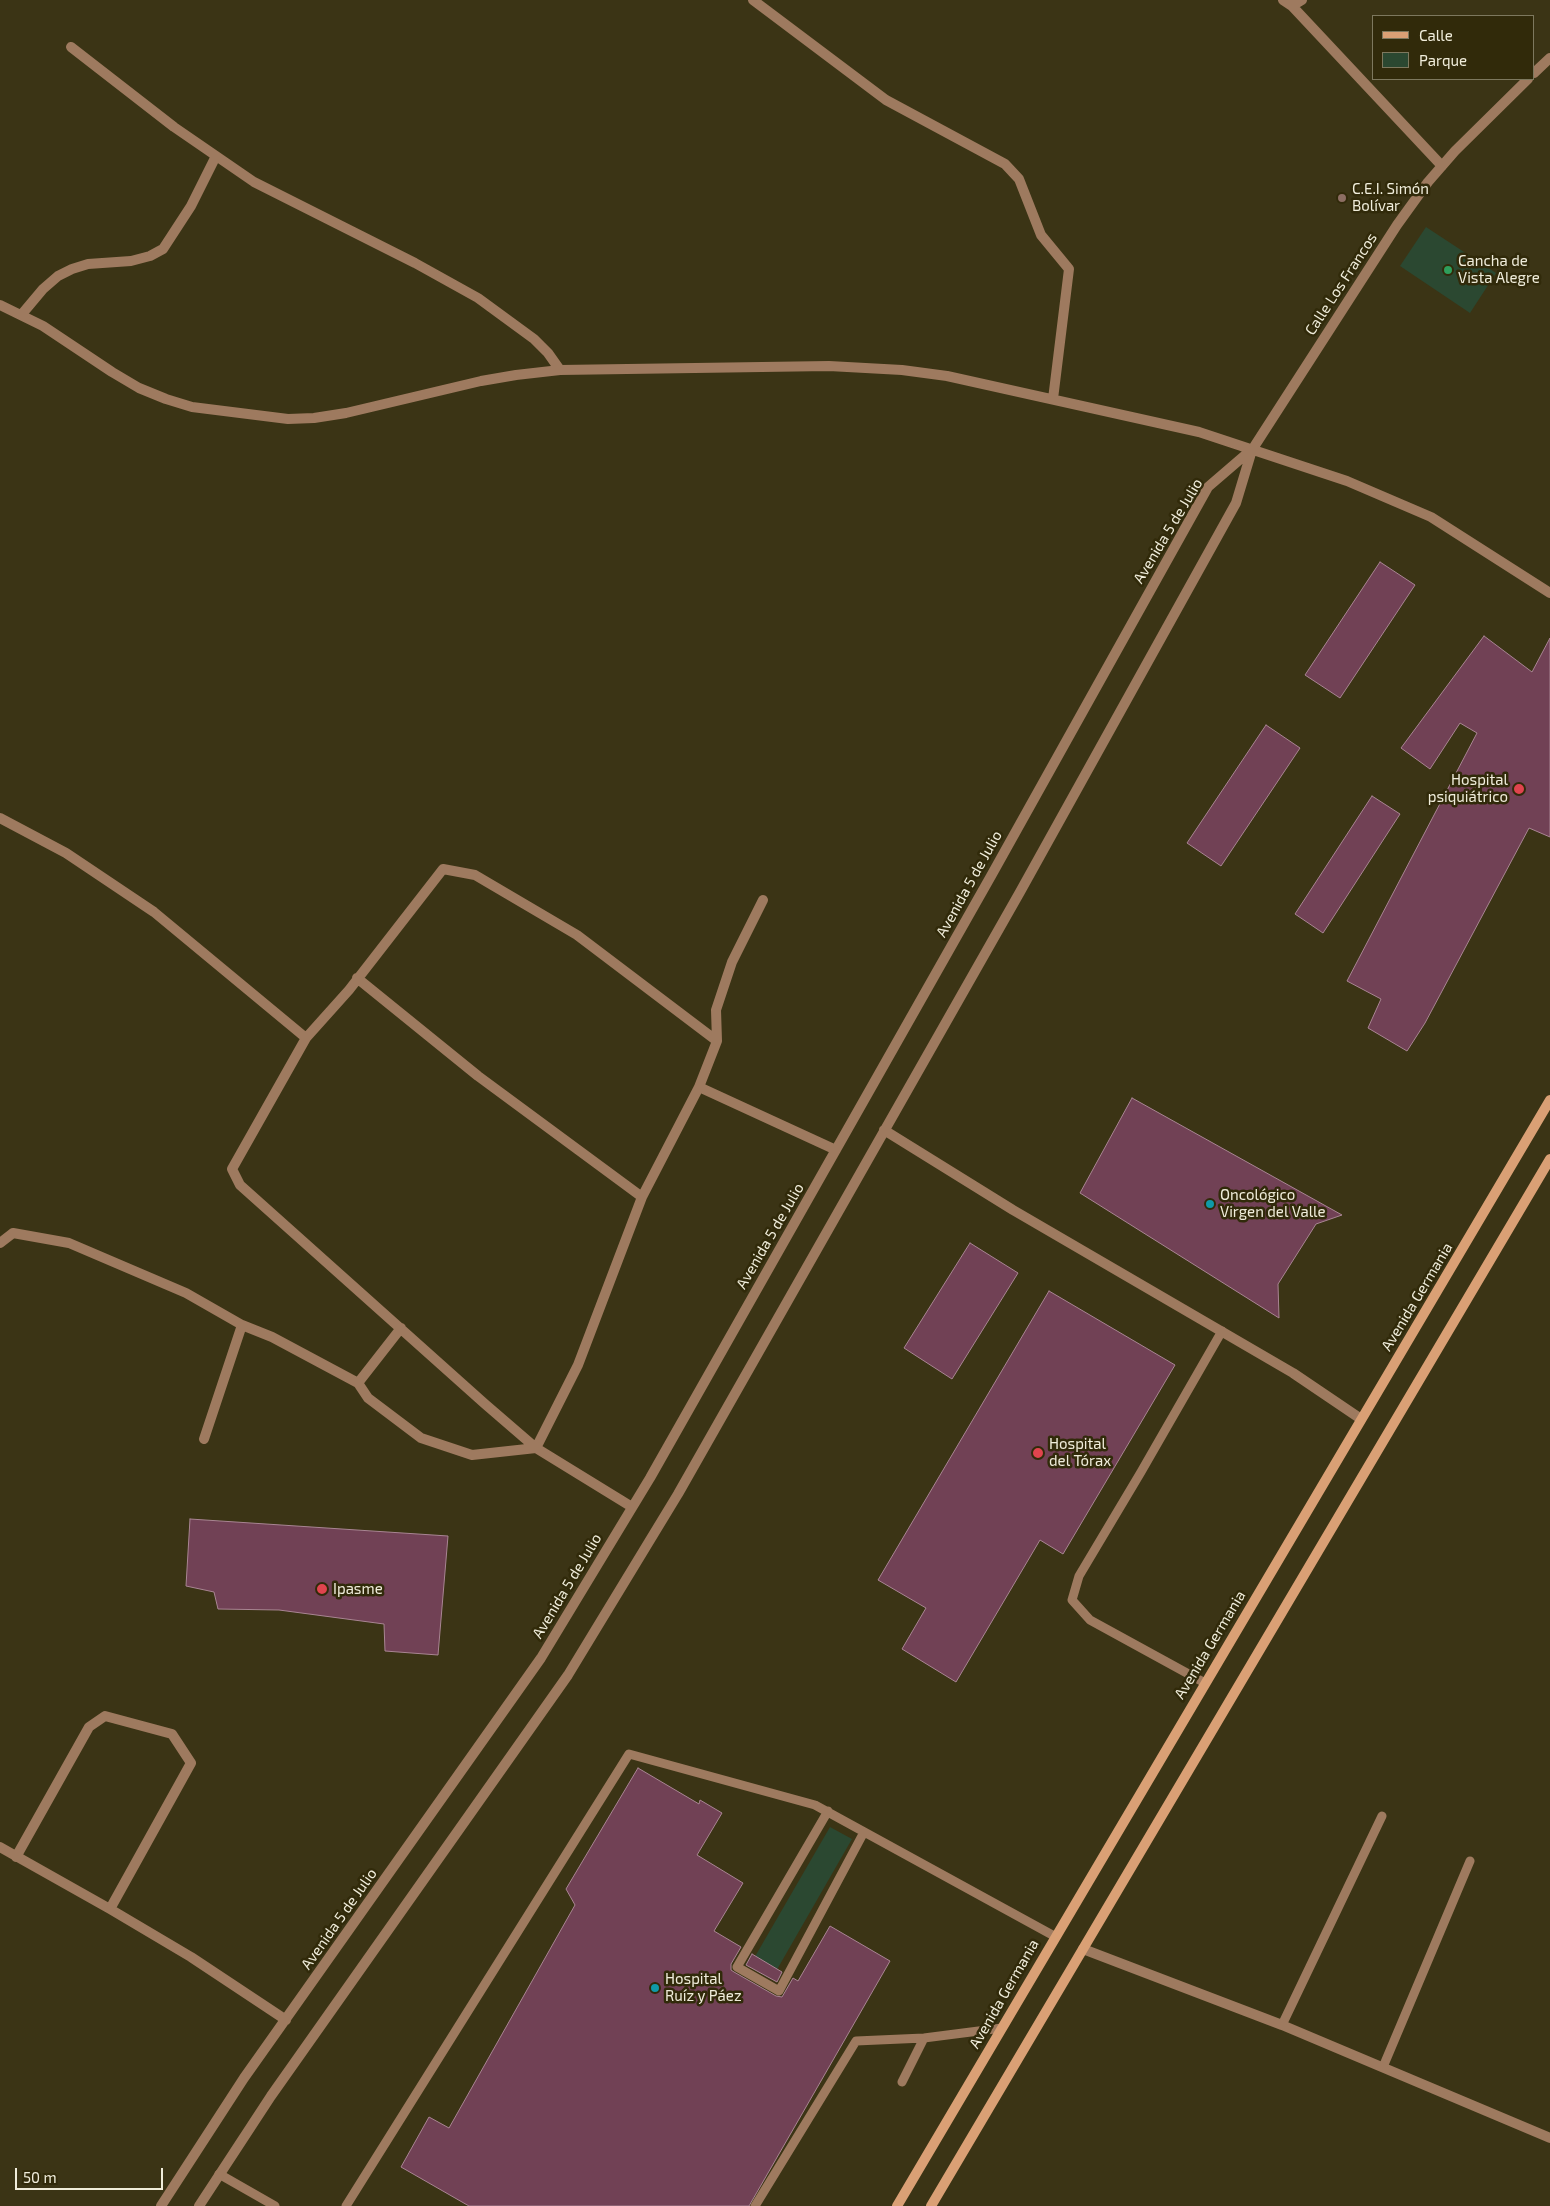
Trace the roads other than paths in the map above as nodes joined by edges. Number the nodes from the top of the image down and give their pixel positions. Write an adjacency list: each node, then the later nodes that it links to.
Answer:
1 (753, 0): 13 (street)
2 (1302, 0): 3 (street)
3 (1287, 3): 9 (street)
4 (71, 47): 8 (street)
5 (1550, 58): 6 (street)
6 (1535, 72)
7 (1527, 80): 9 (street, Calle Los Francos)
8 (216, 156): 11 (street); 12 (street)
9 (1442, 166): 14 (street, Calle Los Francos)
10 (0, 305): 11 (street)
11 (22, 314): 12 (street)
12 (560, 370): 13 (street)
13 (1053, 399): 14 (street)
14 (1252, 450): 15 (street); 23 (street); 24 (street, Avenida 5 de Julio)
15 (1550, 593)
16 (0, 818): 19 (street)
17 (762, 900): 20 (street)
18 (357, 978): 19 (street); 20 (street); 26 (street)
19 (306, 1038): 29 (street)
20 (717, 1041): 21 (street)
21 (699, 1087): 24 (street); 26 (street)
22 (1550, 1100): 32 (street, Avenida Germania)
23 (884, 1130): 30 (street); 53 (street)
24 (836, 1150): 35 (street, Avenida 5 de Julio)
25 (1550, 1159): 45 (street)
26 (642, 1197): 34 (street)
27 (0, 1244): 28 (street)
28 (242, 1325): 31 (street); 33 (street)
29 (401, 1328): 31 (street); 34 (street)
30 (1222, 1331): 32 (street); 36 (lane)
31 (358, 1383): 34 (street)
32 (1361, 1419): 36 (street, Avenida Germania)
33 (204, 1440)
34 (536, 1448): 35 (street)
35 (632, 1507): 46 (street, Avenida 5 de Julio)
36 (1205, 1683): 44 (street, Avenida Germania)
37 (828, 1811): 39 (lane); 39 (lane); 57 (lane)
38 (1382, 1816): 47 (lane)
39 (864, 1832): 44 (lane)
40 (0, 1847): 41 (street)
41 (16, 1857): 43 (street); 43 (street)
42 (1470, 1861): 50 (lane)
43 (110, 1909): 46 (street)
44 (1056, 1936): 48 (street, Avenida Germania)
45 (1082, 1949): 47 (street); 60 (street)
46 (286, 2020): 54 (street, Avenida 5 de Julio)
47 (1282, 2025): 50 (street)
48 (1002, 2028): 49 (lane); 59 (street, Avenida Germania)
49 (924, 2038): 51 (lane); 58 (lane)
50 (1383, 2067): 52 (street)
51 (902, 2082)
52 (1550, 2138)
53 (219, 2174): 55 (street); 56 (lane)
54 (161, 2206)
55 (199, 2206)
56 (275, 2206)
57 (346, 2206)
58 (755, 2206)
59 (897, 2206)
60 (931, 2206)

